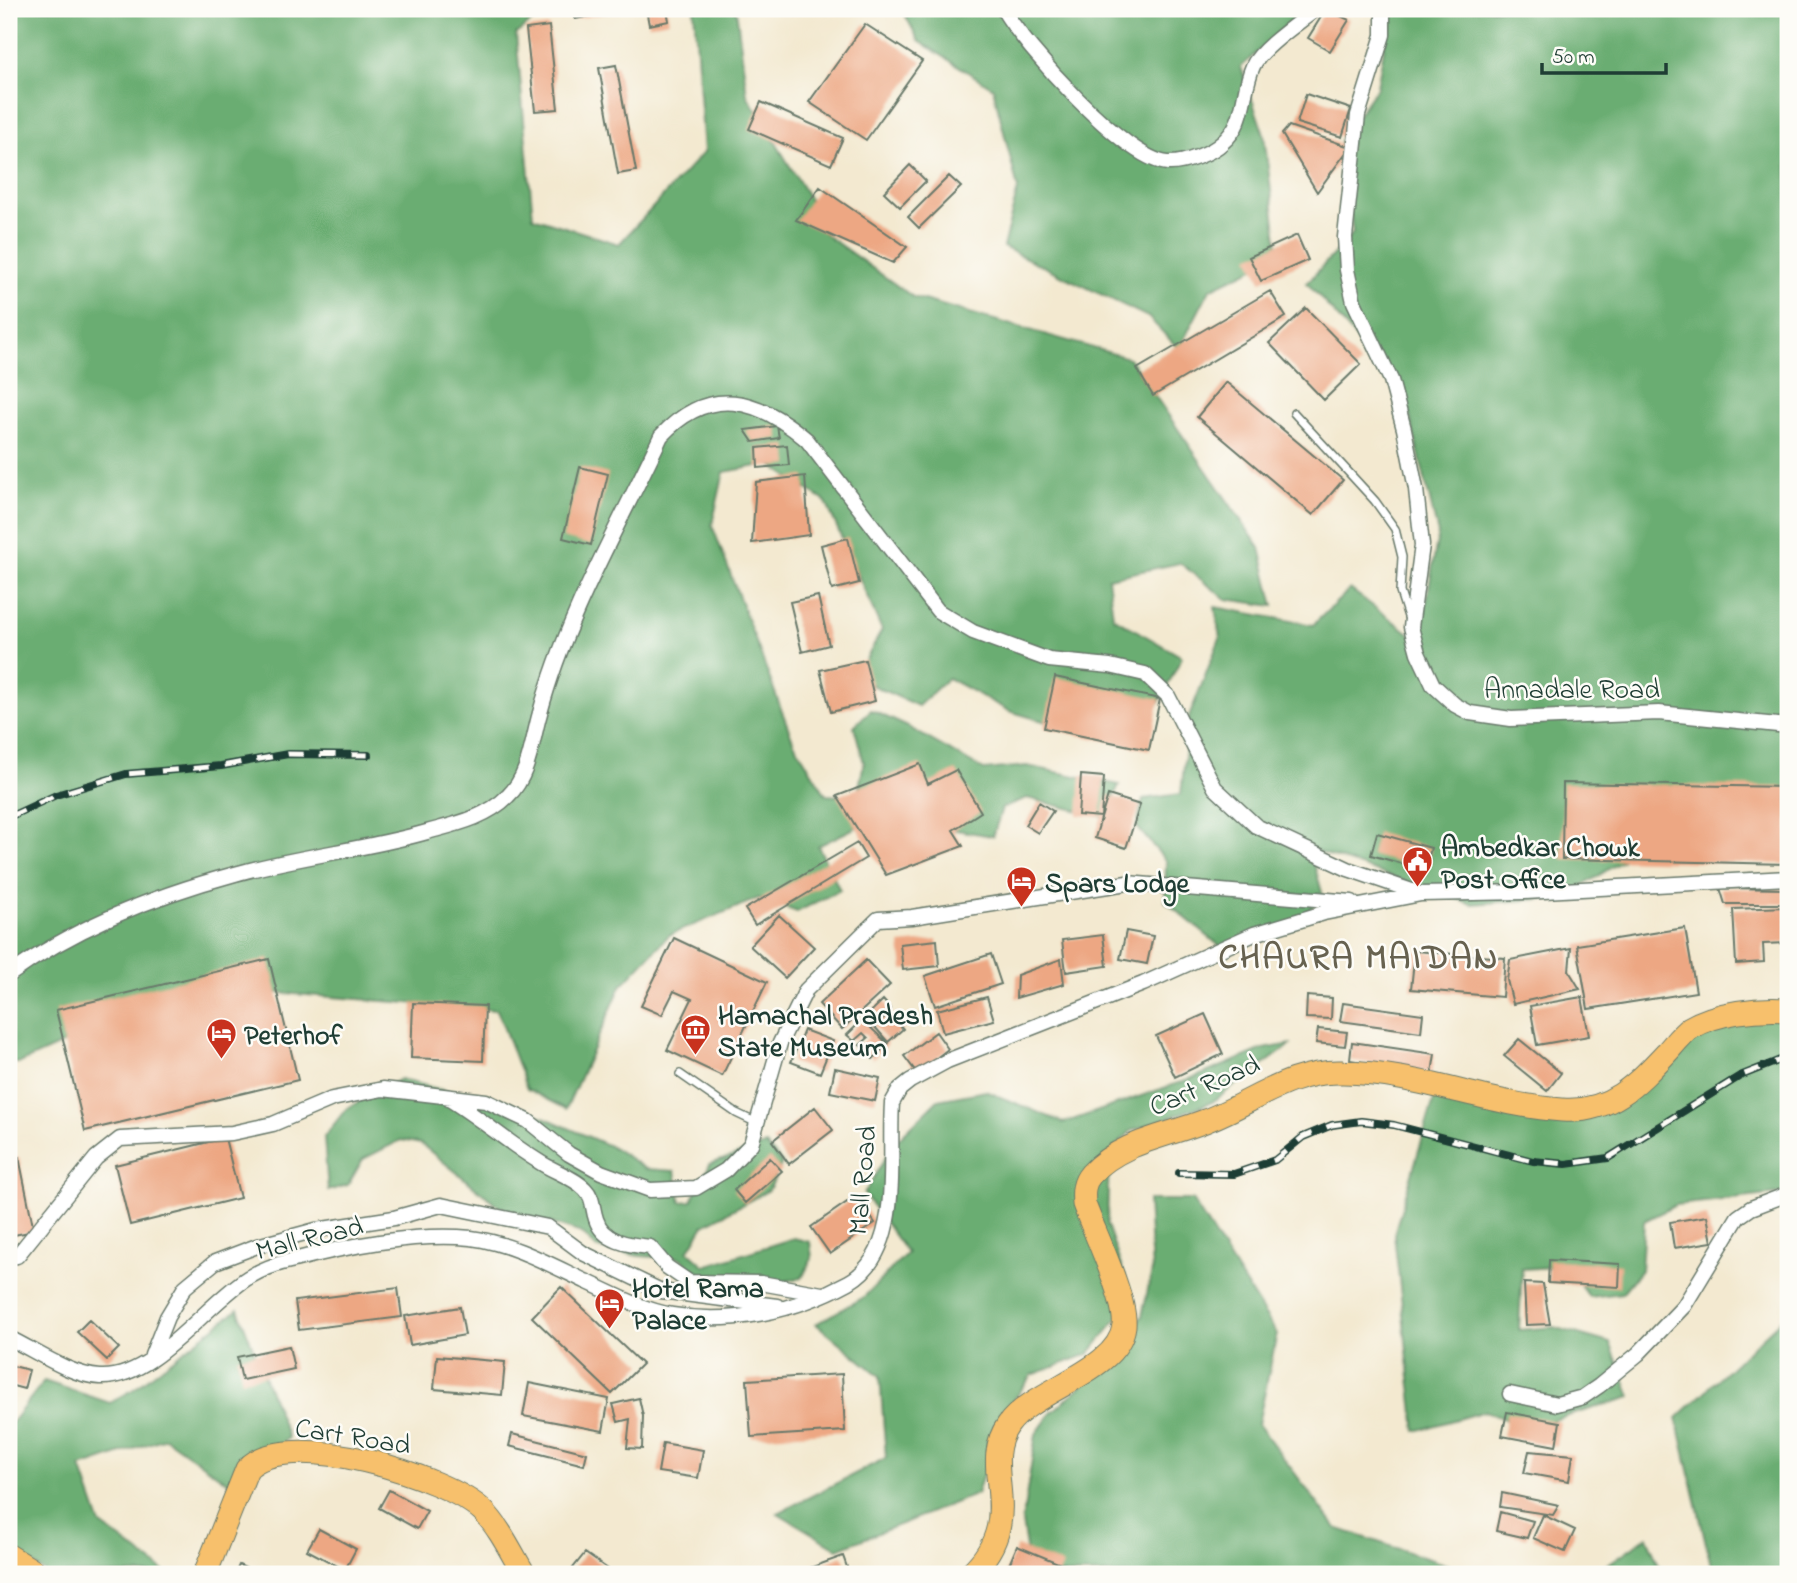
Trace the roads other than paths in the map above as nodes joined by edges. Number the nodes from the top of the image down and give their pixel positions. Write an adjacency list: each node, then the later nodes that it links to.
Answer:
1 (1003, 9): 2 (street)
2 (1316, 9)
3 (1383, 9): 5 (street, Annadale Road)
4 (1294, 413): 5 (lane)
5 (1411, 627): 6 (street, Annadale Road)
6 (1788, 726)
7 (1788, 878): 8 (street, Mall Road)
8 (1421, 894): 9 (street, Mall Road); 10 (street)
9 (1365, 903): 14 (street); 17 (street, Mall Road)
10 (9, 975)
11 (1788, 1010): 26 (main road, Cart Road)
12 (680, 1074): 14 (lane)
13 (442, 1094): 14 (street); 16 (street); 17 (street)
14 (757, 1123)
15 (1788, 1194): 21 (street)
16 (9, 1257)
17 (822, 1294): 18 (street, Mall Road)
18 (788, 1308): 20 (street, Mall Road); 20 (street)
19 (9, 1338): 20 (street, Mall Road)
20 (150, 1360)
21 (1510, 1394)
22 (9, 1556): 23 (main road)
23 (38, 1574)
24 (205, 1574): 25 (main road, Cart Road)
25 (524, 1574)
26 (970, 1574)

